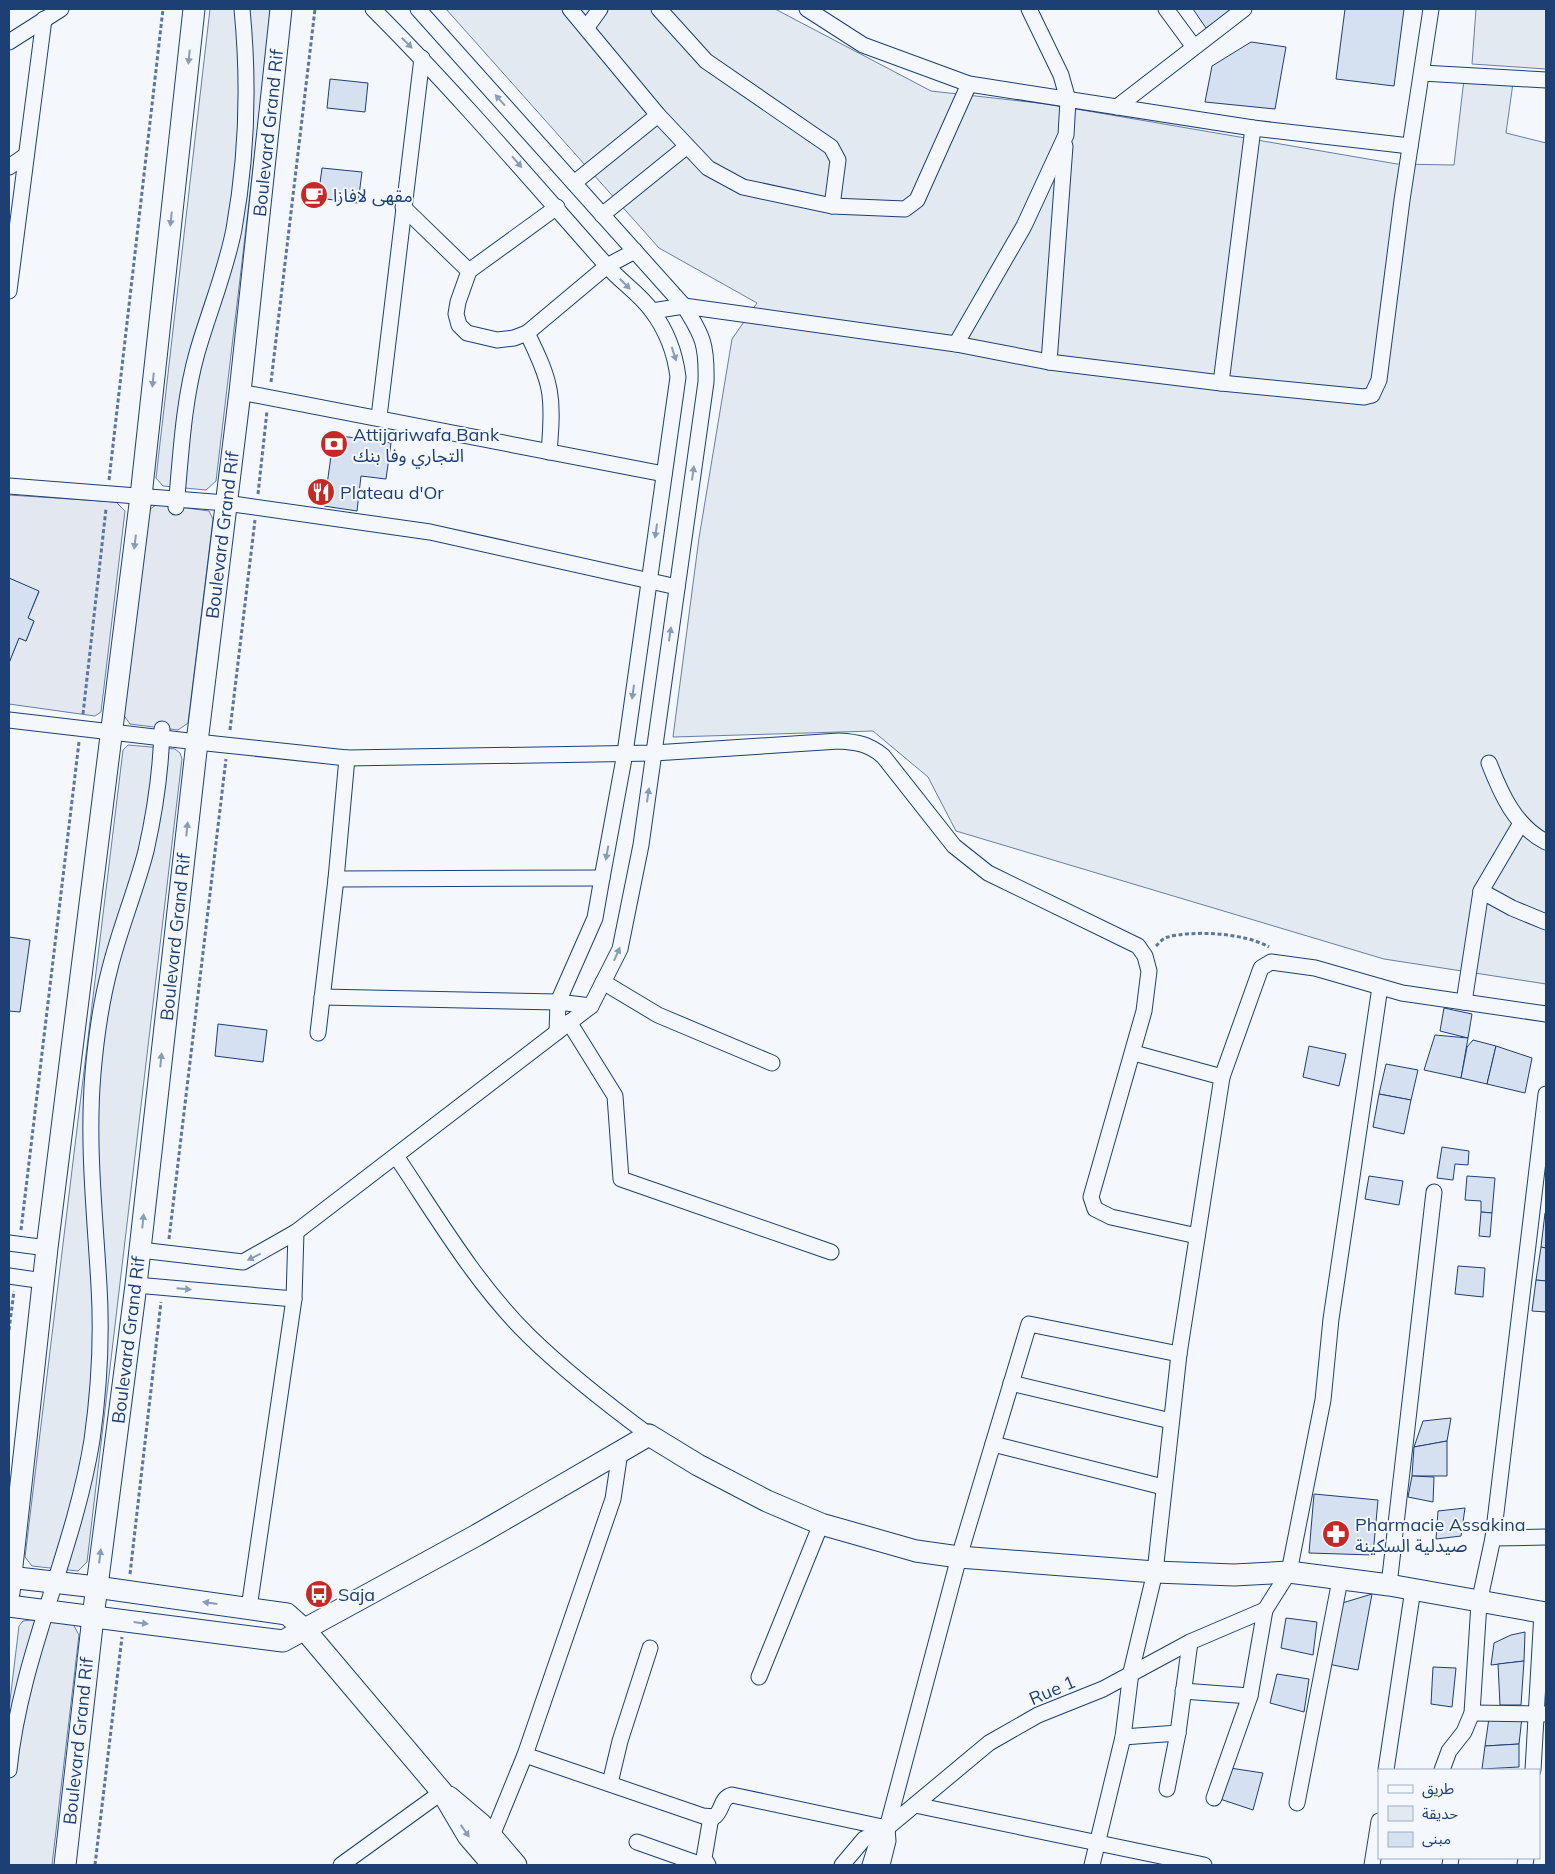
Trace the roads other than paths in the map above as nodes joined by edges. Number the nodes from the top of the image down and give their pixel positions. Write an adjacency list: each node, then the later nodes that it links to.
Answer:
1 (61, 9): 15 (street)
2 (194, 9): 52 (street, one-way to 52)
3 (242, 9): 53 (street)
4 (281, 9): 47 (street, Boulevard Grand Rif)
5 (373, 9): 19 (street, one-way to 19)
6 (418, 9): 32 (street, one-way to 6)
7 (570, 9): 16 (street)
8 (600, 9): 16 (street)
9 (659, 9): 34 (street)
10 (807, 9): 22 (street)
11 (1029, 9): 23 (street)
12 (1166, 9): 18 (street)
13 (1244, 9): 18 (street)
14 (1431, 9): 20 (street)
15 (44, 19): 17 (street); 30 (street)
16 (587, 26): 25 (street)
17 (9, 42)
18 (1194, 47): 24 (street)
19 (422, 58): 33 (street); 35 (street, one-way to 35)
20 (1422, 73): 21 (street); 28 (street)
21 (1546, 80)
22 (969, 84): 23 (street); 34 (street)
23 (1068, 100): 24 (street); 27 (street)
24 (1118, 107): 26 (street)
25 (658, 115): 29 (street); 32 (street)
26 (1254, 128): 28 (street); 46 (street)
27 (1066, 135): 44 (street); 45 (street)
28 (1410, 146): 46 (street)
29 (686, 147): 34 (street); 36 (street)
30 (25, 156): 31 (street); 40 (street)
31 (9, 168)
32 (574, 183): 36 (street)
33 (403, 206): 39 (street); 48 (street)
34 (832, 206)
35 (557, 208): 38 (street); 39 (street)
36 (602, 215): 37 (street)
37 (635, 251): 38 (street); 41 (street)
38 (607, 266): 42 (street, one-way to 42); 43 (street)
39 (469, 272): 43 (street)
40 (9, 291)
41 (684, 306): 42 (street); 44 (street); 56 (street, one-way to 41)
42 (652, 310): 50 (street, one-way to 50)
43 (527, 333): 49 (street)
44 (956, 344): 45 (street)
45 (1049, 362): 46 (street)
46 (1221, 383)
47 (240, 392): 48 (street); 54 (street, Boulevard Grand Rif)
48 (379, 418): 49 (street)
49 (549, 452): 50 (street)
50 (664, 474): 55 (street, one-way to 55)
51 (9, 486): 52 (street)
52 (141, 496): 53 (street); 58 (street, one-way to 58)
53 (176, 503): 54 (street)
54 (226, 503): 55 (street); 60 (street, Boulevard Grand Rif)
55 (650, 581): 56 (street); 62 (street, one-way to 62)
56 (677, 587): 61 (street, one-way to 56)
57 (9, 720): 58 (street)
58 (112, 732): 59 (street); 90 (street)
59 (162, 733): 60 (street); 112 (street)
60 (197, 742): 63 (street); 91 (street, Boulevard Grand Rif, one-way to 60)
61 (654, 752): 62 (street); 71 (street, one-way to 61); 81 (street)
62 (625, 753): 63 (street); 67 (street, one-way to 67)
63 (346, 758): 68 (street)
64 (1488, 763): 65 (street)
65 (1520, 823): 66 (street); 69 (street)
66 (1546, 842)
67 (602, 878): 68 (street); 74 (street)
68 (336, 879): 73 (street)
69 (1481, 891): 70 (street); 75 (street)
70 (1546, 922)
71 (603, 982): 76 (street); 82 (street)
72 (1380, 987): 75 (street); 83 (street); 109 (street)
73 (322, 997): 74 (street); 80 (street)
74 (558, 1002): 76 (street); 79 (street)
75 (1464, 1002): 77 (street)
76 (591, 1006): 78 (street)
77 (1546, 1014)
78 (569, 1022): 79 (street); 92 (street)
79 (557, 1032): 85 (street)
80 (318, 1033)
81 (1134, 1053): 83 (street); 88 (street)
82 (772, 1063)
83 (1222, 1077): 88 (street)
84 (1546, 1094): 106 (street)
85 (396, 1156): 87 (street); 100 (street)
86 (1434, 1192): 113 (street)
87 (296, 1232): 91 (street, one-way to 91); 96 (street)
88 (1197, 1236): 97 (street)
89 (14, 1244): 90 (street)
90 (47, 1248): 94 (street)
91 (140, 1250): 95 (street, Boulevard Grand Rif)
92 (831, 1252)
93 (12, 1276): 94 (street)
94 (44, 1281): 111 (street)
95 (136, 1285): 96 (street, one-way to 96); 114 (street, Boulevard Grand Rif, one-way to 95)
96 (294, 1298): 118 (street)
97 (1179, 1354): 98 (street); 99 (street)
98 (1011, 1383): 99 (street); 101 (street)
99 (1170, 1421): 103 (street)
100 (649, 1435): 102 (street); 104 (street)
101 (993, 1444): 103 (street); 107 (street)
102 (620, 1452): 123 (street); 134 (street)
103 (1163, 1487): 108 (street)
104 (821, 1524): 107 (street); 127 (street)
105 (1546, 1537): 106 (street)
106 (1493, 1538): 116 (street)
107 (959, 1557): 108 (street); 147 (street)
108 (1154, 1572): 109 (street); 126 (street)
109 (1289, 1572): 110 (street); 119 (street)
110 (1340, 1580): 113 (street); 143 (street)
111 (9, 1582): 112 (street)
112 (55, 1582): 114 (street); 120 (street)
113 (1389, 1584): 115 (street)
114 (96, 1586): 118 (street, one-way to 114); 122 (street, Boulevard Grand Rif)
115 (1413, 1590): 116 (street); 135 (street)
116 (1479, 1602): 121 (street); 130 (street)
117 (9, 1606): 120 (street)
118 (249, 1608): 123 (street)
119 (1265, 1610): 124 (street, Rue 1); 129 (street)
120 (45, 1611): 122 (street); 138 (street)
121 (1544, 1613): 131 (street)
122 (92, 1617): 123 (street, one-way to 123); 151 (street, Boulevard Grand Rif)
123 (305, 1630): 141 (street)
124 (1190, 1642): 126 (street, Rue 1); 128 (street)
125 (650, 1648): 139 (street)
126 (1131, 1672): 133 (street); 144 (street, Rue 1)
127 (759, 1677)
128 (1183, 1691): 129 (street); 132 (street)
129 (1250, 1696): 142 (street)
130 (1472, 1713): 131 (street); 136 (street)
131 (1542, 1714): 137 (street)
132 (1178, 1733): 133 (street); 140 (street)
133 (1123, 1737): 148 (street)
134 (525, 1754): 139 (street); 150 (street)
135 (1386, 1769)
136 (1442, 1769)
137 (1533, 1769)
138 (9, 1770)
139 (610, 1783): 145 (street)
140 (1167, 1789)
141 (442, 1792): 150 (street); 152 (street)
142 (1214, 1798)
143 (1297, 1803)
144 (915, 1804): 147 (street, Rue 1); 148 (street)
145 (712, 1817): 147 (street); 155 (street)
146 (1378, 1827): 161 (street)
147 (887, 1828): 156 (street, Rue 1); 157 (street); 158 (street)
148 (1098, 1841): 159 (street); 160 (street)
149 (637, 1842): 154 (street)
150 (489, 1852): 153 (street)
151 (64, 1865)
152 (341, 1865)
153 (516, 1865)
154 (702, 1865)
155 (708, 1865)
156 (842, 1865)
157 (870, 1865)
158 (882, 1865)
159 (1092, 1865)
160 (1204, 1865)
161 (1372, 1865)

